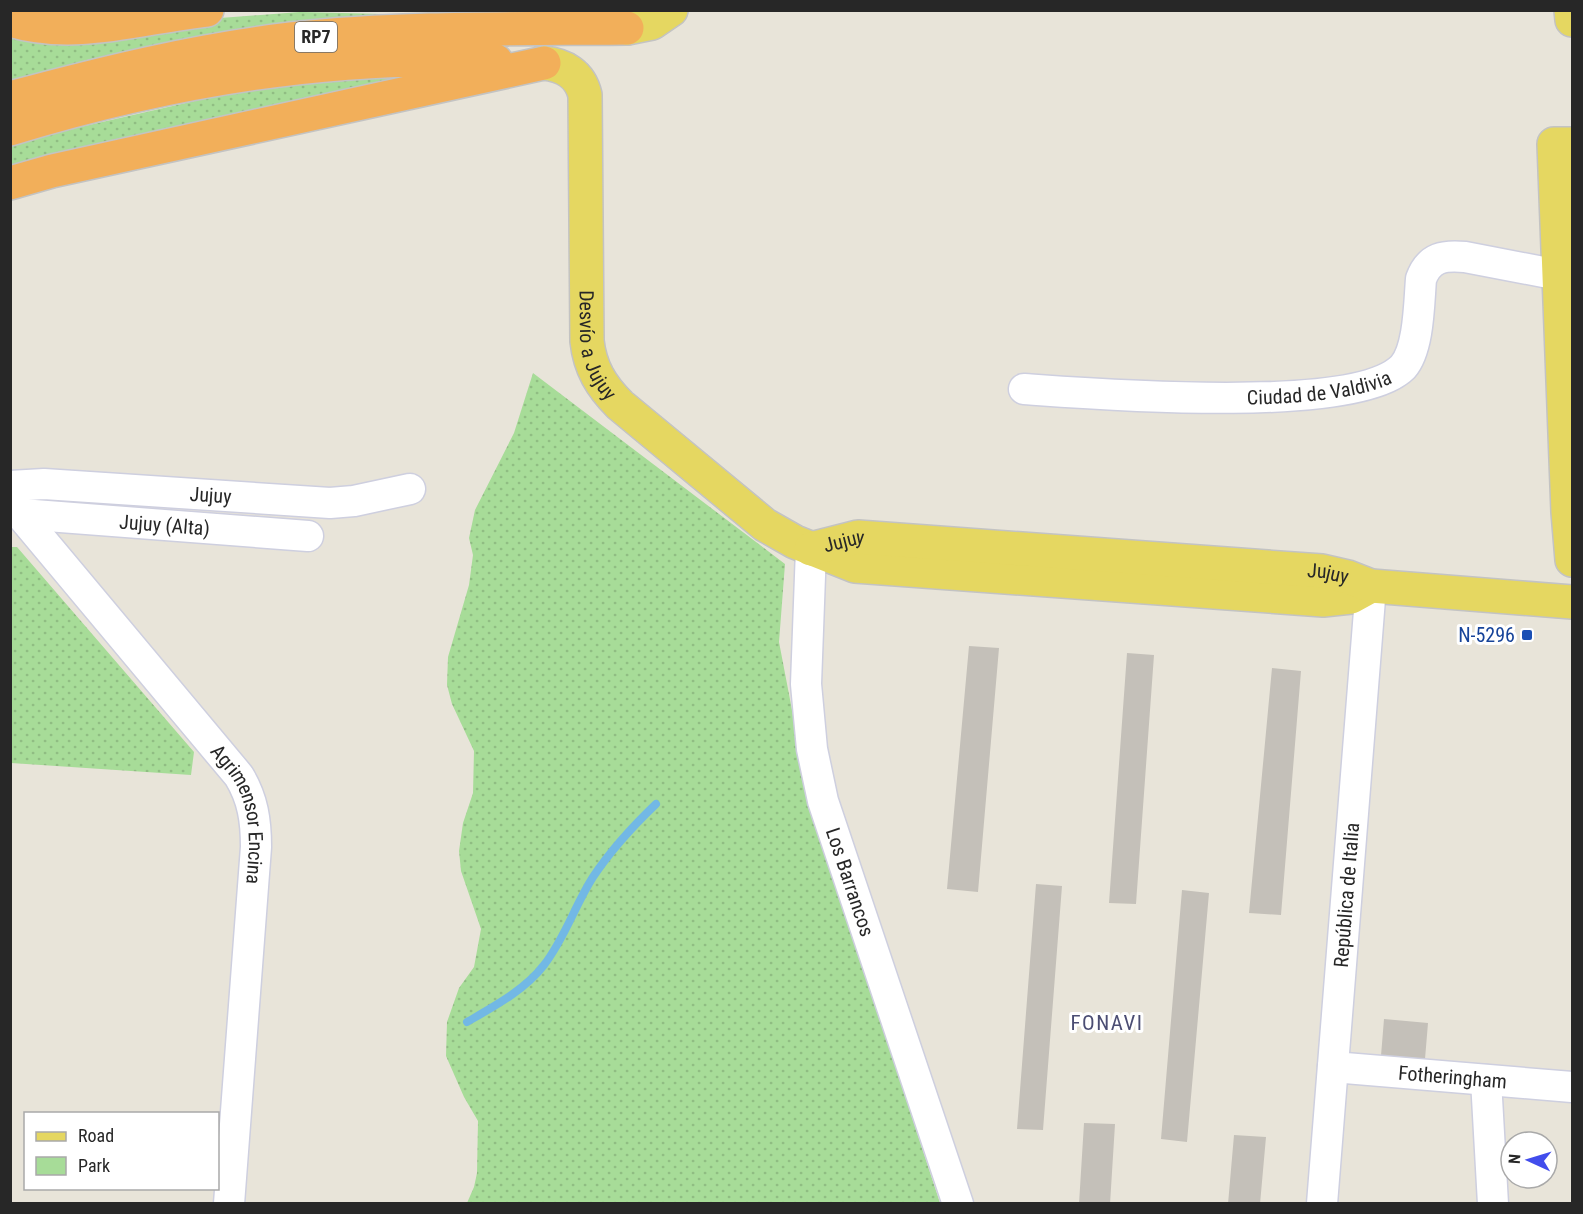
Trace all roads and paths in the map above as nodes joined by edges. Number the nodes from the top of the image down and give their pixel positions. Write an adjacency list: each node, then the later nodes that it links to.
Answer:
1 (207, 10): 5 (highway)
2 (540, 10): 7 (highway)
3 (671, 10): 7 (main road)
4 (1571, 10): 6 (main road)
5 (10, 20)
6 (1572, 20)
7 (627, 28): 9 (highway, RP7)
8 (544, 63): 10 (highway, RP7); 12 (highway); 19 (main road, Desvío a Jujuy)
9 (10, 98)
10 (10, 129)
11 (1563, 144): 13 (main road)
12 (10, 183)
13 (1559, 275): 14 (street, Ciudad de Valdivia); 20 (main road)
14 (1024, 389)
15 (10, 486): 16 (street, Jujuy)
16 (410, 489)
17 (16, 508): 18 (street, Jujuy (Alta)); 26 (street, Agrimensor Encina)
18 (308, 536)
19 (811, 549): 21 (main road, Jujuy); 27 (street, Los Barrancos)
20 (1572, 560)
21 (1371, 586): 22 (main road, Jujuy); 23 (street, República de Italia)
22 (1572, 602)
23 (1333, 1067): 24 (street, Fotheringham); 28 (street, República de Italia)
24 (1486, 1080): 25 (street, Fotheringham); 29 (street)
25 (1572, 1087)
26 (229, 1203)
27 (958, 1203)
28 (1322, 1203)
29 (1493, 1203)

